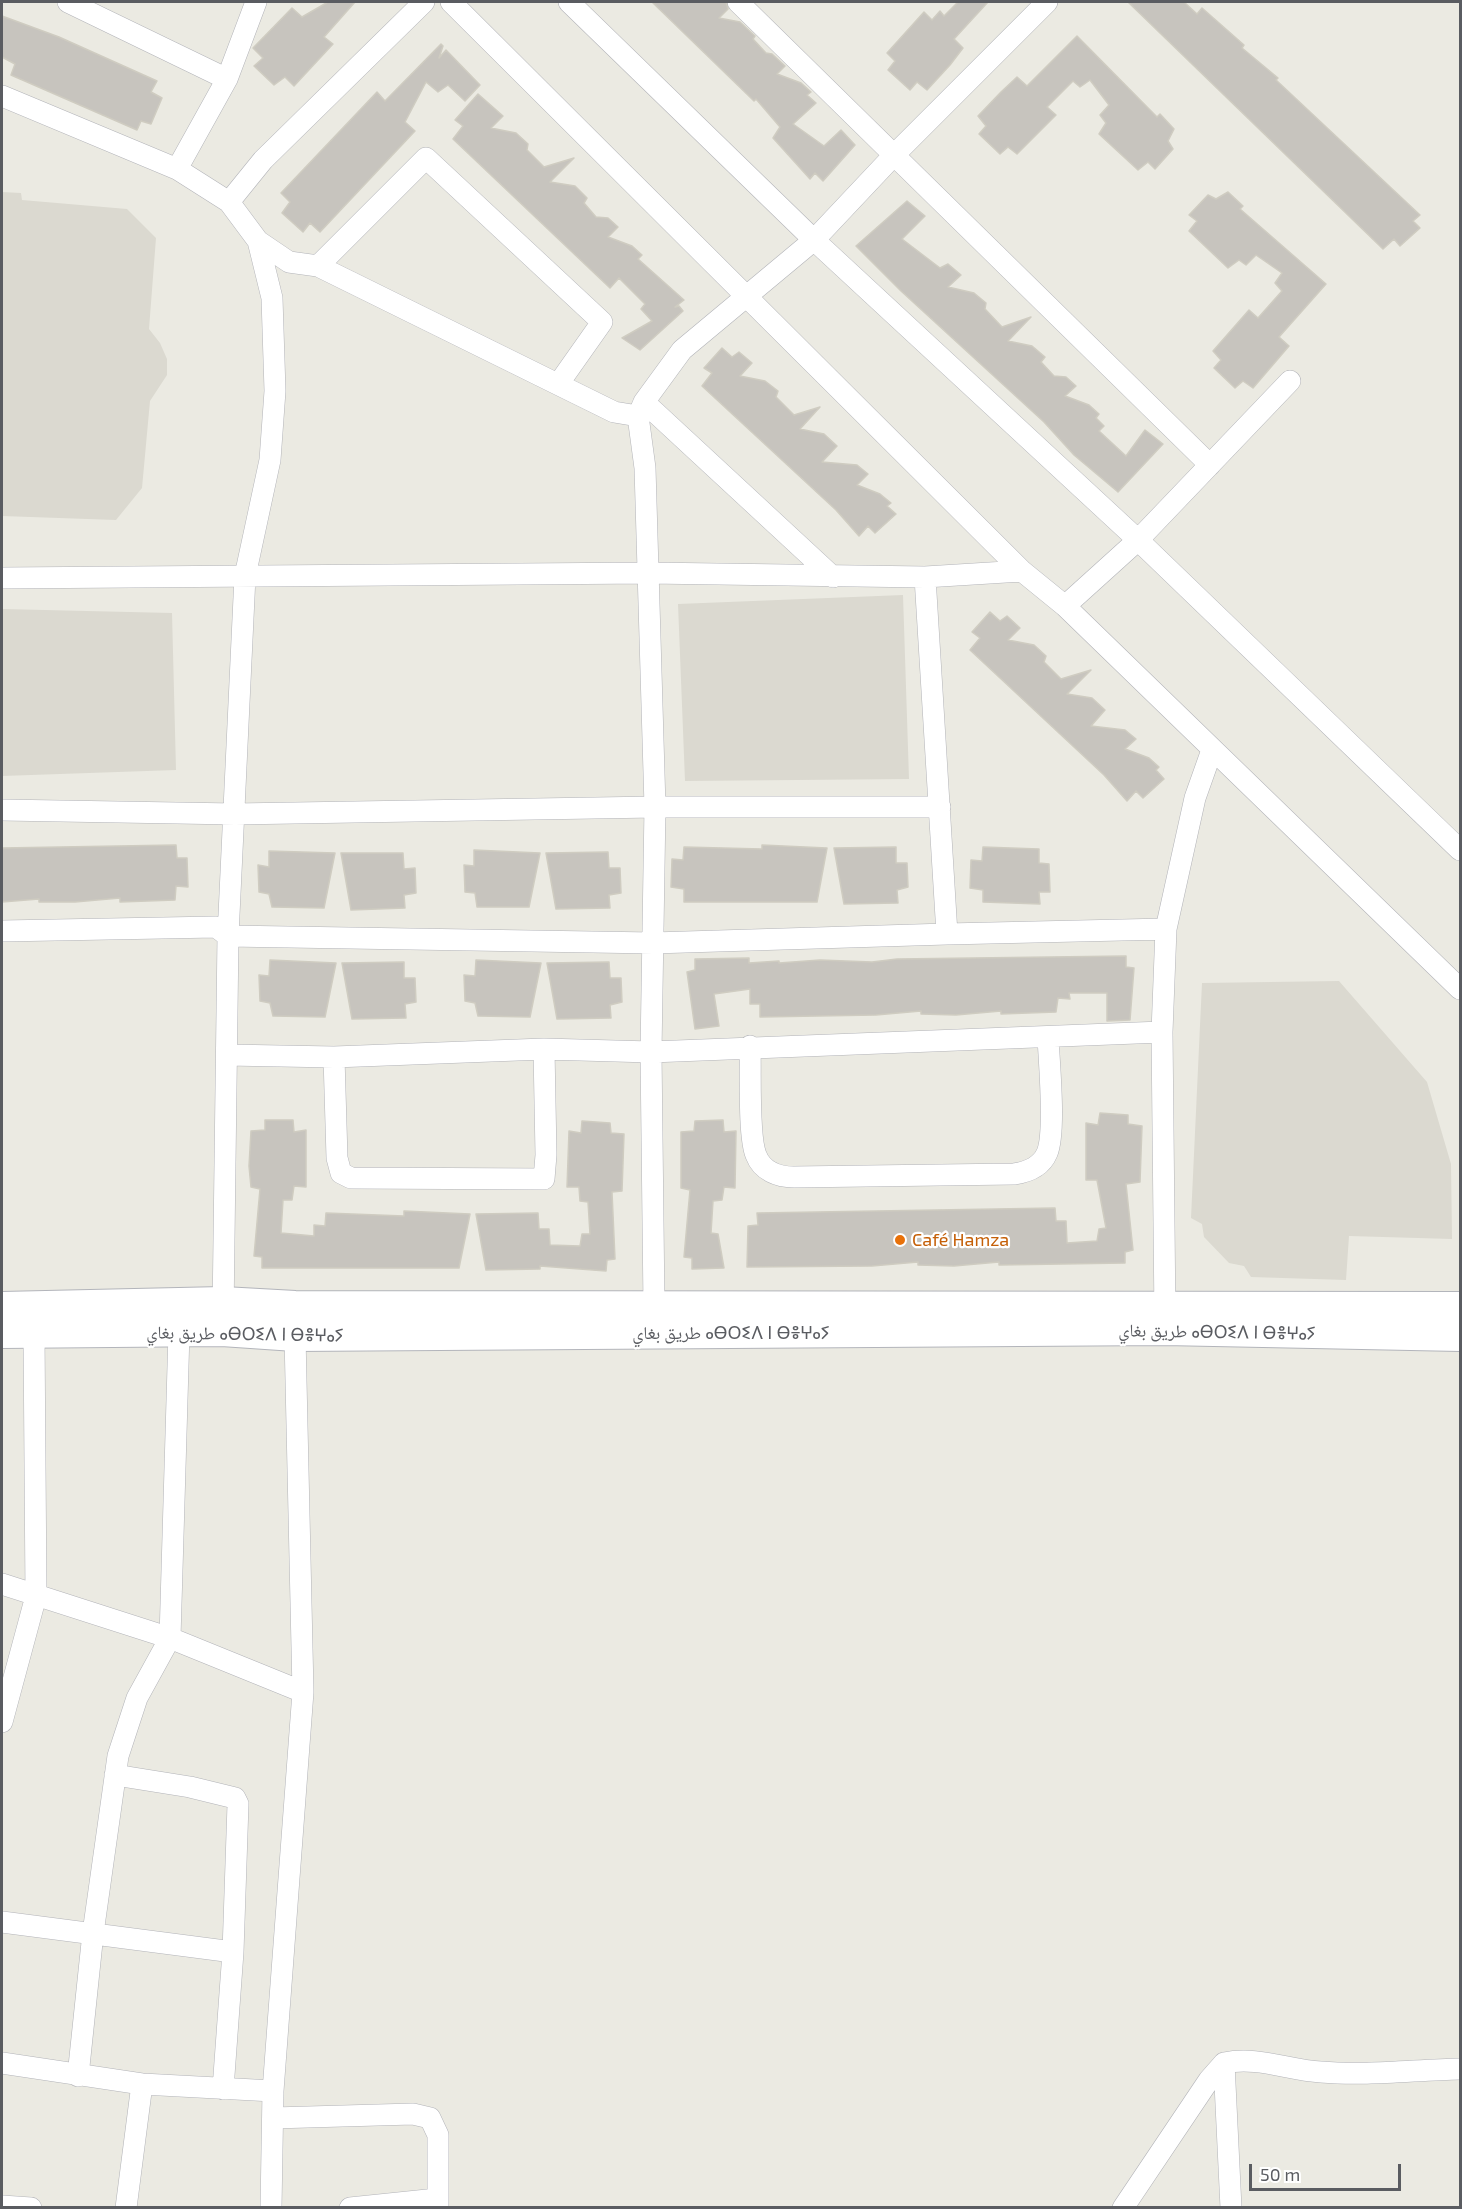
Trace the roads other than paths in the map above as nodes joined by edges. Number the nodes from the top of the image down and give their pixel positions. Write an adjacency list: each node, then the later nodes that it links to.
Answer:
1 (68, 2): 8 (street)
2 (256, 2): 8 (street)
3 (424, 2): 12 (street)
4 (451, 2): 16 (street)
5 (569, 2): 13 (street)
6 (738, 2): 10 (street)
7 (1047, 2): 10 (street)
8 (227, 79): 11 (street)
9 (2, 96): 11 (street)
10 (895, 154): 13 (street); 20 (street)
11 (177, 169): 12 (street)
12 (229, 202): 14 (street)
13 (814, 240): 16 (street); 21 (street)
14 (258, 241): 15 (street); 24 (street)
15 (318, 266): 18 (street); 18 (street)
16 (747, 295): 19 (street); 22 (street)
17 (1290, 381): 20 (street)
18 (559, 383): 19 (street)
19 (641, 409): 23 (street); 25 (street)
20 (1210, 465): 21 (street)
21 (1138, 540): 28 (street); 34 (street)
22 (1022, 571): 26 (street); 28 (street)
23 (650, 573): 24 (street); 25 (street); 30 (street)
24 (245, 576): 27 (street); 33 (street)
25 (833, 577): 26 (street)
26 (925, 577): 31 (street)
27 (2, 578)
28 (1065, 606): 29 (street)
29 (1212, 750): 35 (street); 40 (street)
30 (655, 807): 31 (street); 33 (street); 39 (street)
31 (940, 807): 37 (street)
32 (2, 810): 33 (street)
33 (235, 814): 38 (street)
34 (1461, 850)
35 (1166, 929): 37 (street); 41 (street)
36 (2, 931): 38 (street)
37 (947, 934): 39 (street)
38 (228, 936): 39 (street); 46 (street)
39 (652, 943): 45 (street)
40 (1461, 989)
41 (1161, 1032): 42 (street); 52 (street)
42 (1048, 1036): 43 (street); 43 (street)
43 (750, 1046): 45 (street)
44 (543, 1049): 45 (street); 47 (street); 47 (street)
45 (651, 1052): 48 (street)
46 (227, 1055): 47 (street); 51 (street)
47 (334, 1056)
48 (654, 1306): 51 (main road, طريق بغاي ⴰⴱⵔⵉⴷ ⵏ ⴱⴻⵖⴰⵢ); 52 (main road, طريق بغاي ⴰⴱⵔⵉⴷ ⵏ ⴱⴻⵖⴰⵢ)
49 (2, 1307): 51 (main road, طريق بغاي ⴰⴱⵔⵉⴷ ⵏ ⴱⴻⵖⴰⵢ)
50 (1461, 1307): 52 (main road, طريق بغاي ⴰⴱⵔⵉⴷ ⵏ ⴱⴻⵖⴰⵢ)
51 (223, 1316): 53 (main road, طريق بغاي ⴰⴱⵔⵉⴷ ⵏ ⴱⴻⵖⴰⵢ); 57 (main road, طريق بغاي ⴰⴱⵔⵉⴷ ⵏ ⴱⴻⵖⴰⵢ)
52 (1165, 1317): 56 (main road, طريق بغاي ⴰⴱⵔⵉⴷ ⵏ ⴱⴻⵖⴰⵢ); 57 (main road, طريق بغاي ⴰⴱⵔⵉⴷ ⵏ ⴱⴻⵖⴰⵢ)
53 (179, 1332): 54 (main road, طريق بغاي ⴰⴱⵔⵉⴷ ⵏ ⴱⴻⵖⴰⵢ); 60 (street)
54 (34, 1333): 55 (main road, طريق بغاي ⴰⴱⵔⵉⴷ ⵏ ⴱⴻⵖⴰⵢ); 59 (street)
55 (2, 1334)
56 (1461, 1335)
57 (295, 1336): 61 (street)
58 (2, 1584): 59 (street)
59 (36, 1596): 60 (street); 62 (street)
60 (170, 1638): 61 (street); 63 (street)
61 (303, 1692): 73 (street)
62 (2, 1722)
63 (116, 1775): 65 (street); 66 (street)
64 (2, 1923): 65 (street)
65 (93, 1933): 66 (street); 70 (street)
66 (233, 1953): 72 (street)
67 (2, 2063): 70 (street)
68 (1224, 2063): 69 (street); 81 (street); 82 (street)
69 (1461, 2069)
70 (78, 2076): 71 (street)
71 (142, 2084): 72 (street); 78 (street)
72 (223, 2089): 73 (street)
73 (273, 2091): 74 (street)
74 (273, 2118): 75 (street); 79 (street)
75 (438, 2203): 80 (street)
76 (2, 2206): 77 (street)
77 (31, 2208)
78 (126, 2208)
79 (271, 2208)
80 (350, 2208)
81 (1123, 2208)
82 (1231, 2208)

